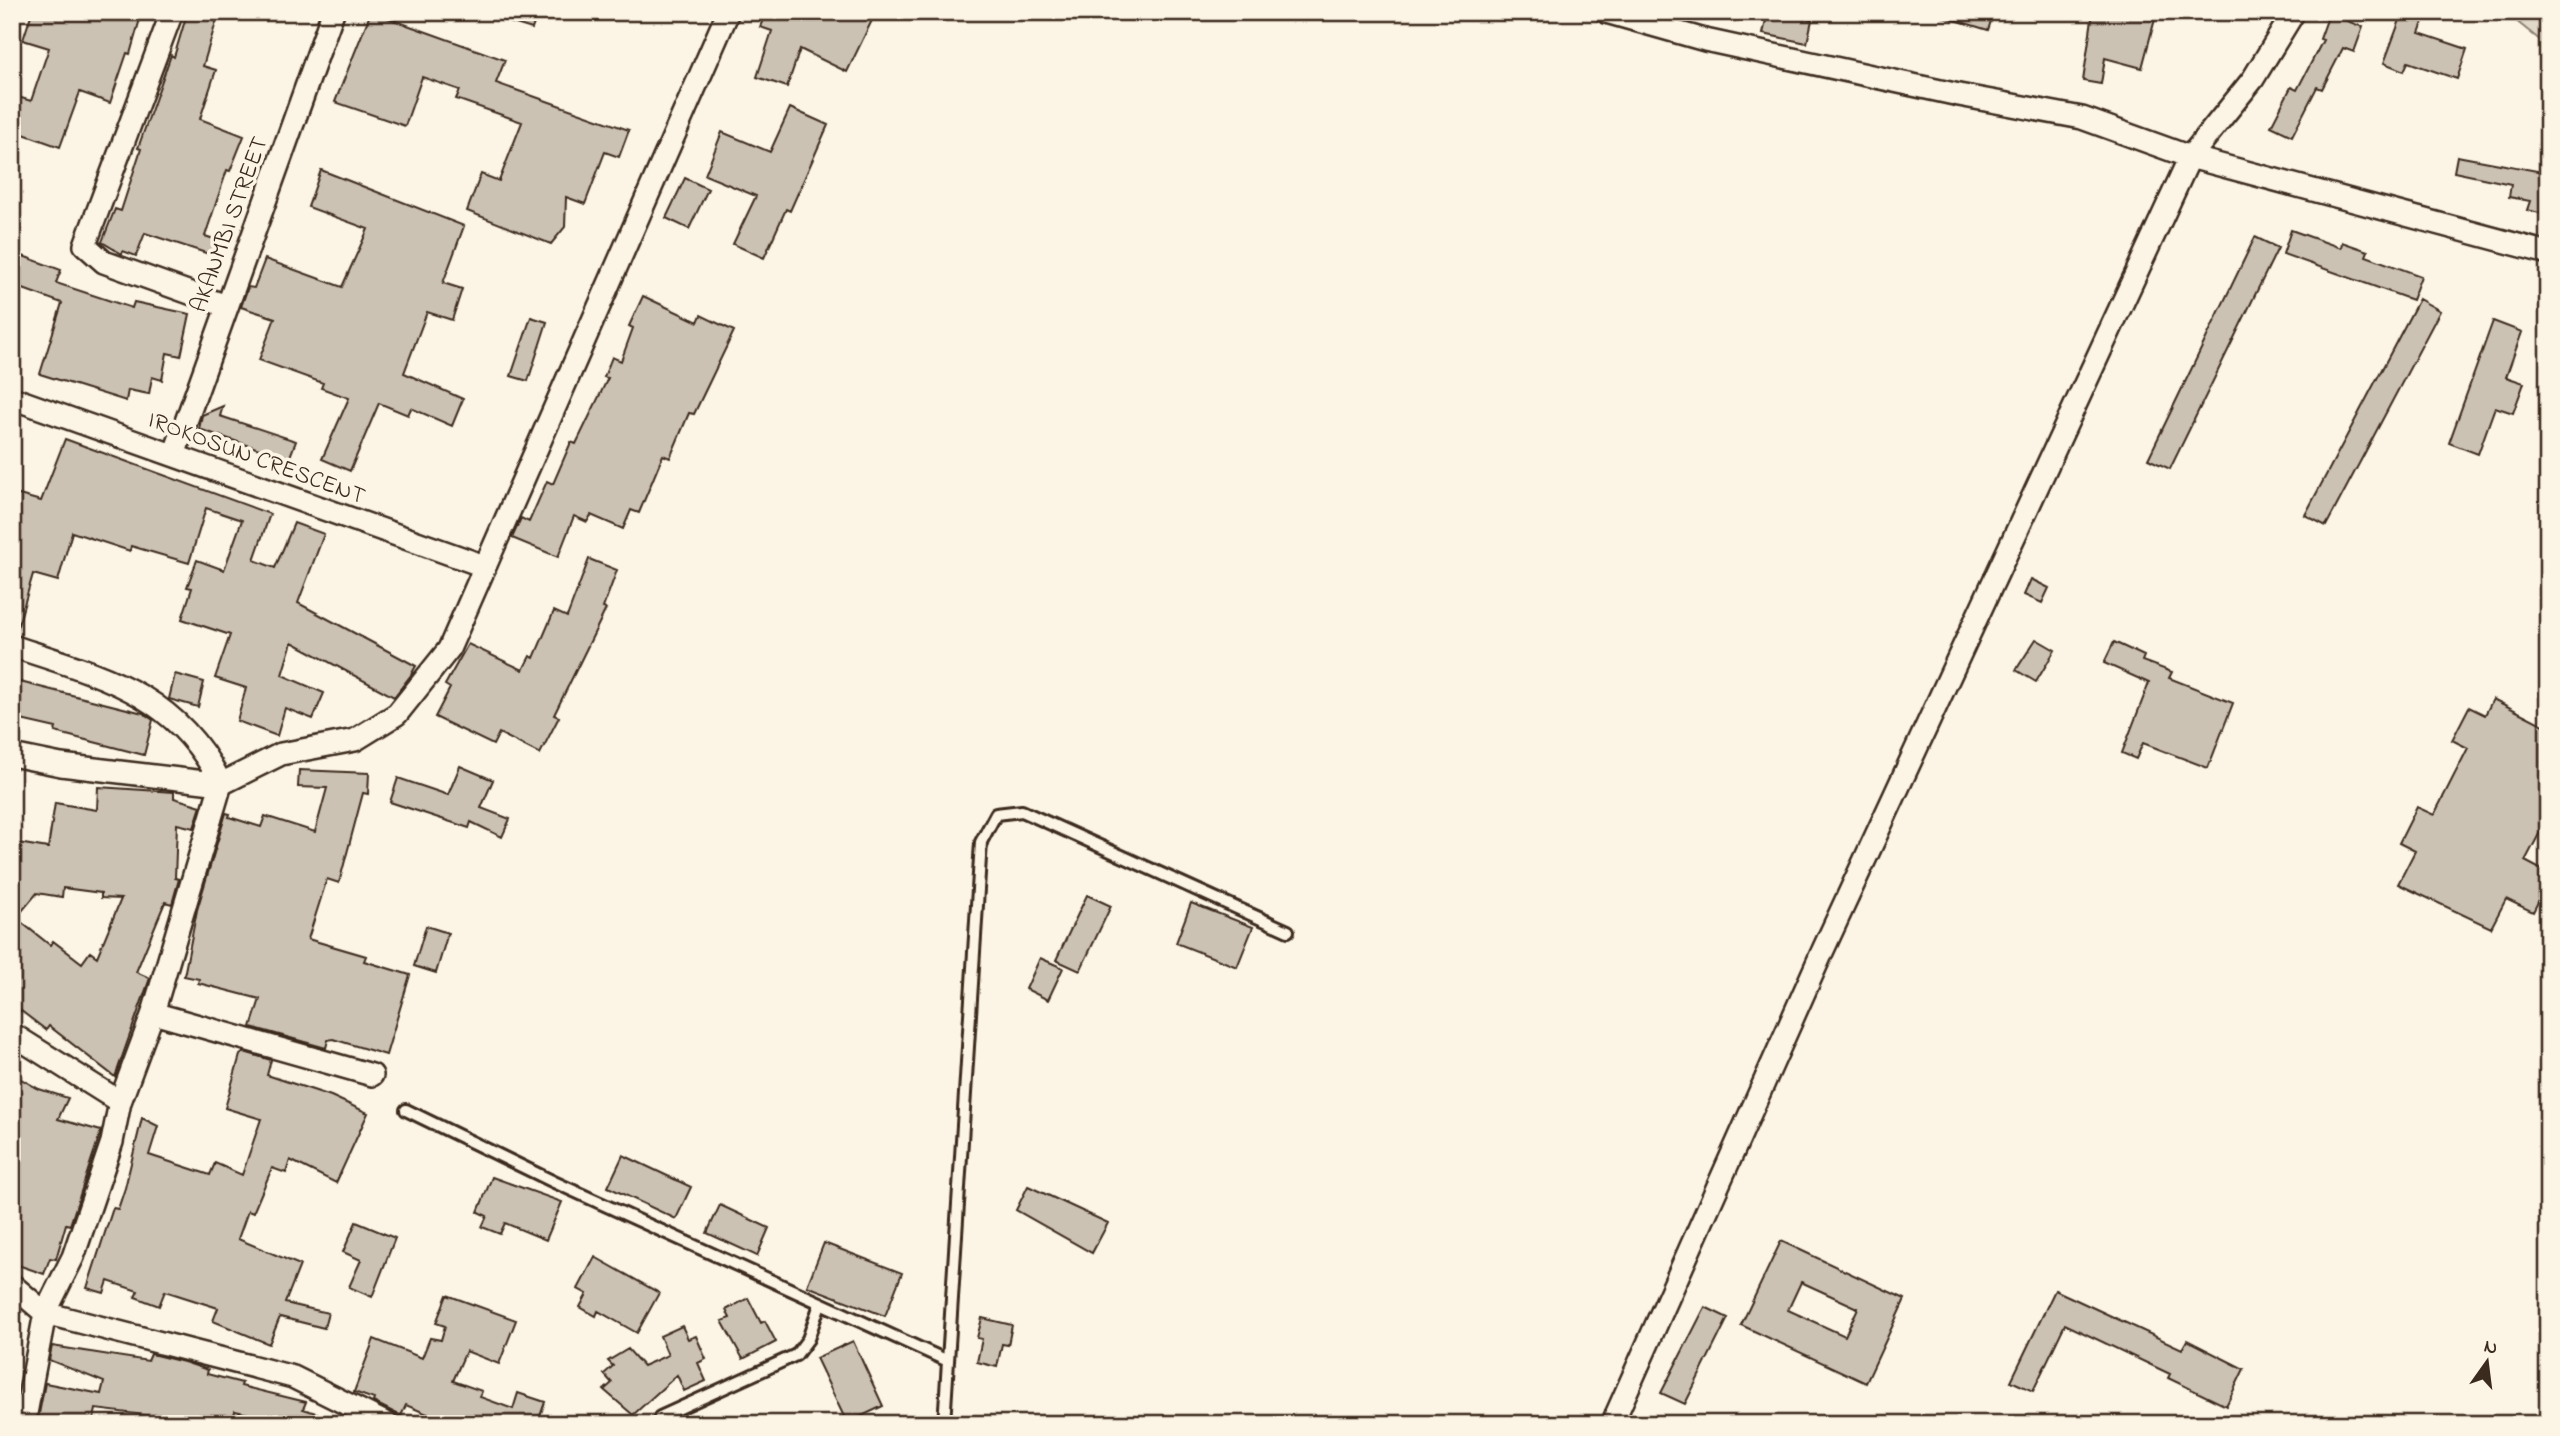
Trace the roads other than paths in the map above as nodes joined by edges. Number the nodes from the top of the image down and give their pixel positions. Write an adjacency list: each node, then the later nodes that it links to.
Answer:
1 (172, 12): 8 (street)
2 (333, 12): 8 (street, AKANMBI STREET)
3 (728, 12): 11 (street)
4 (1606, 12): 6 (street)
5 (2294, 12): 6 (street)
6 (2190, 157): 7 (street); 29 (street)
7 (2548, 253)
8 (226, 306): 10 (street, AKANMBI STREET)
9 (12, 398): 10 (street, IROKOSUN CRESCENT)
10 (174, 455): 11 (street, IROKOSUN CRESCENT)
11 (484, 566): 14 (street)
12 (12, 646): 14 (street)
13 (12, 755): 14 (street)
14 (221, 784): 16 (street)
15 (1287, 931): 24 (lane)
16 (153, 1013): 18 (street); 19 (street)
17 (12, 1034): 19 (street)
18 (372, 1075)
19 (120, 1102): 23 (street)
20 (406, 1110): 22 (lane)
21 (12, 1285): 23 (street)
22 (820, 1304): 24 (lane); 25 (lane)
23 (45, 1313): 26 (street); 27 (street)
24 (948, 1361): 28 (lane)
25 (660, 1417)
26 (24, 1424)
27 (387, 1424)
28 (944, 1424)
29 (1612, 1424)

